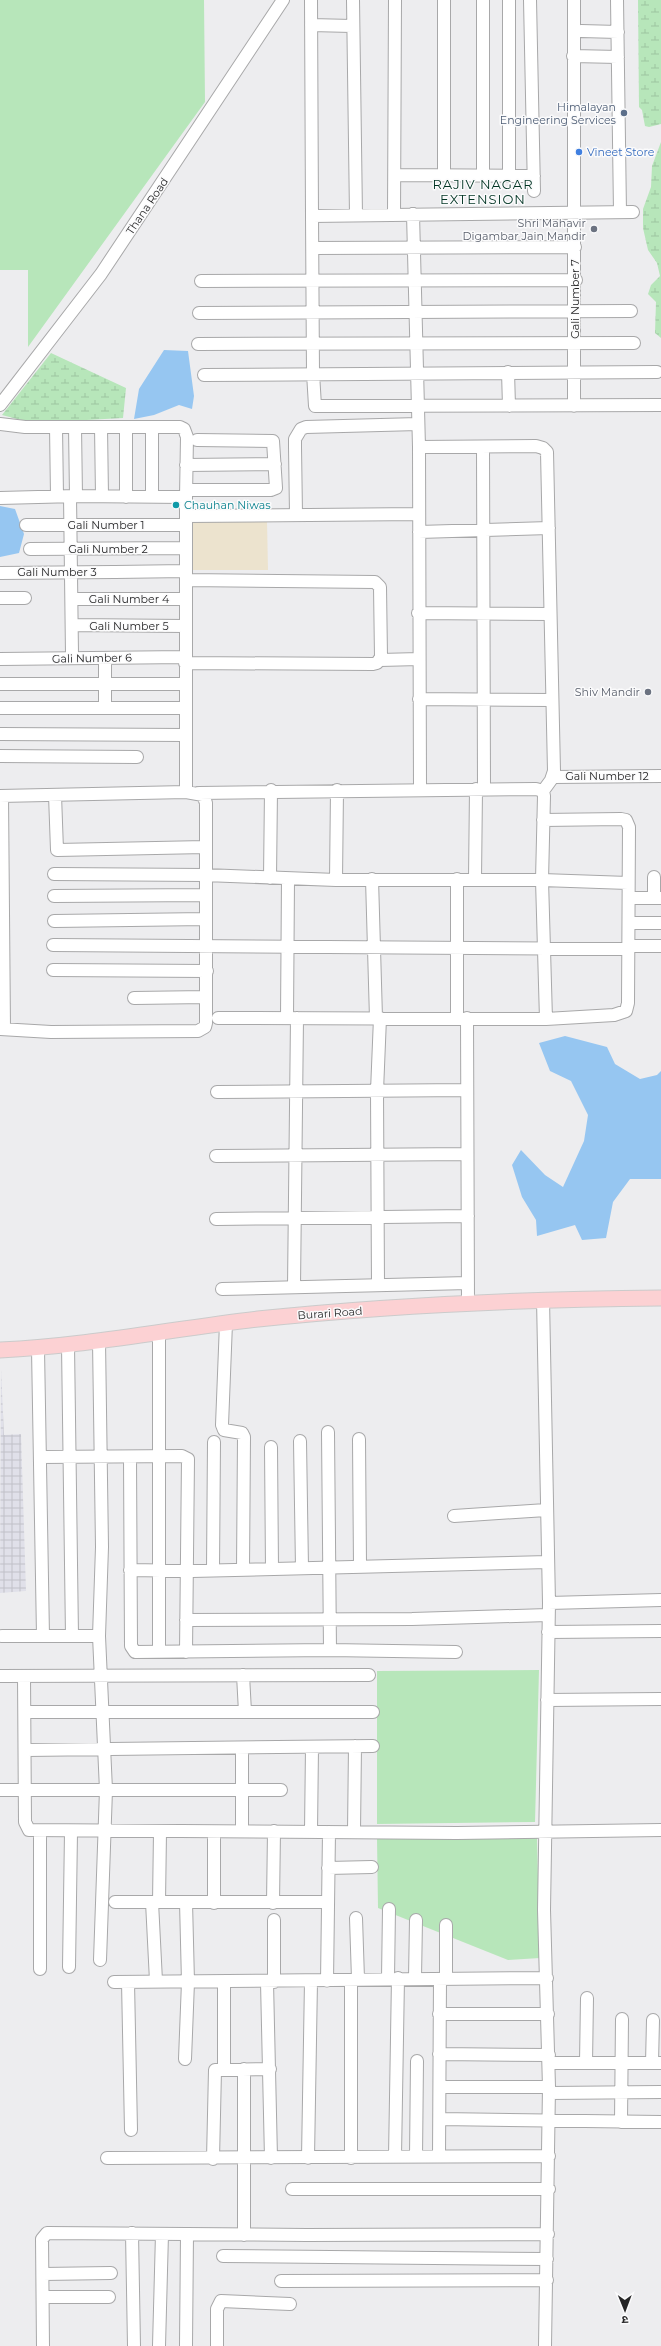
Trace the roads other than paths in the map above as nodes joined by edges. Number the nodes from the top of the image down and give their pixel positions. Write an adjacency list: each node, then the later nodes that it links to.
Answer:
1 (283, 0): 53 (street, Thana Road)
2 (311, 0): 11 (street)
3 (353, 0): 12 (street)
4 (396, 0): 17 (street)
5 (444, 0): 18 (street)
6 (483, 0): 19 (street)
7 (509, 0): 20 (street)
8 (530, 0): 21 (street)
9 (574, 0): 15 (street, Gali Number 7)
10 (617, 0): 14 (street)
11 (311, 25): 12 (street); 29 (street)
12 (352, 26): 28 (street)
13 (581, 31): 14 (street)
14 (618, 32): 16 (street)
15 (573, 56): 16 (street); 25 (street, Gali Number 7)
16 (618, 57): 23 (street)
17 (395, 175): 18 (street); 26 (street)
18 (444, 175): 19 (street)
19 (483, 176): 20 (street)
20 (509, 176): 21 (street)
21 (534, 176): 22 (street)
22 (534, 191)
23 (620, 212): 24 (street); 25 (street)
24 (633, 212)
25 (574, 213): 27 (street); 30 (street, Gali Number 7)
26 (394, 214): 27 (street); 28 (street)
27 (413, 214): 32 (street)
28 (356, 215): 29 (street)
29 (312, 216): 31 (street)
30 (575, 247): 32 (street); 35 (street, Gali Number 7)
31 (313, 248): 32 (street); 33 (street)
32 (414, 248): 34 (street)
33 (313, 280): 34 (street); 36 (street); 41 (street)
34 (414, 280): 35 (street); 37 (street)
35 (576, 280): 38 (street, Gali Number 7)
36 (201, 281)
37 (415, 310): 38 (street); 41 (street); 43 (street)
38 (576, 311): 39 (street); 42 (street, Gali Number 7)
39 (631, 311)
40 (199, 313): 41 (street)
41 (313, 313): 46 (street)
42 (575, 342): 43 (street); 44 (street); 49 (street, Gali Number 7)
43 (416, 343): 46 (street); 47 (street)
44 (634, 343)
45 (198, 344): 46 (street)
46 (312, 344): 51 (street)
47 (417, 372): 48 (street); 51 (street); 55 (street)
48 (508, 372): 49 (street); 56 (street)
49 (575, 372): 50 (street); 57 (street, Gali Number 7)
50 (657, 372)
51 (313, 373): 52 (street); 55 (street)
52 (204, 375)
53 (0, 405)
54 (661, 405): 57 (street)
55 (417, 406): 56 (street); 59 (street)
56 (508, 406): 57 (street)
57 (574, 406)
58 (0, 424): 60 (street)
59 (418, 424): 67 (street); 77 (street)
60 (56, 427): 61 (street); 71 (street)
61 (75, 427): 62 (street); 72 (street)
62 (101, 427): 63 (street); 73 (street)
63 (126, 427): 64 (street); 74 (street)
64 (152, 427): 69 (street); 75 (street)
65 (197, 440): 68 (street)
66 (483, 446): 67 (street); 82 (street); 83 (street)
67 (419, 447): 78 (street)
68 (275, 464): 69 (street); 70 (street)
69 (186, 465): 70 (street)
70 (186, 494): 75 (street); 79 (street)
71 (57, 496): 72 (street); 76 (street)
72 (73, 496): 73 (street); 80 (street)
73 (102, 496): 74 (street)
74 (126, 497): 75 (street)
75 (152, 497)
76 (0, 498)
77 (296, 514): 78 (street, Gali Number 1); 79 (street, Gali Number 1)
78 (419, 514): 84 (street)
79 (186, 520): 80 (street, Gali Number 1); 85 (street)
80 (71, 524): 81 (street, Gali Number 1); 87 (street)
81 (26, 525)
82 (550, 528): 83 (street); 97 (street)
83 (483, 530): 84 (street); 96 (street)
84 (419, 532): 95 (street)
85 (186, 548): 87 (street, Gali Number 2); 90 (street)
86 (30, 549): 87 (street, Gali Number 2)
87 (72, 549): 88 (street)
88 (72, 572): 89 (street, Gali Number 3); 90 (street, Gali Number 3); 94 (street)
89 (0, 573)
90 (186, 576): 93 (street); 105 (street, Gali Number 3)
91 (0, 598): 92 (street)
92 (24, 598)
93 (186, 598): 94 (street, Gali Number 4); 99 (street)
94 (72, 599): 98 (street)
95 (418, 614): 96 (street); 103 (street)
96 (483, 614): 97 (street); 110 (street)
97 (550, 614): 111 (street)
98 (72, 625): 99 (street, Gali Number 5); 100 (street)
99 (185, 626): 104 (street)
100 (72, 654)
101 (105, 658): 102 (street, Gali Number 6); 104 (street, Gali Number 6); 107 (street)
102 (0, 659)
103 (419, 659): 105 (street, Gali Number 6); 109 (street)
104 (185, 660): 105 (street, Gali Number 6); 108 (street)
105 (380, 660)
106 (0, 684): 107 (street)
107 (105, 684): 108 (street); 113 (street)
108 (185, 684): 114 (street)
109 (419, 699): 110 (street); 121 (street)
110 (483, 700): 111 (street); 122 (street)
111 (552, 700): 119 (street)
112 (0, 708): 113 (street)
113 (105, 708): 114 (street)
114 (185, 708): 116 (street)
115 (0, 734): 116 (street)
116 (185, 735): 126 (street)
117 (0, 756): 118 (street)
118 (137, 757)
119 (554, 776): 120 (street, Gali Number 12); 125 (street)
120 (661, 776)
121 (420, 789): 122 (street); 124 (street)
122 (480, 789): 125 (street); 139 (street)
123 (271, 790): 124 (street); 127 (street); 135 (street)
124 (337, 790): 140 (street)
125 (543, 791): 130 (street)
126 (186, 792): 127 (street); 128 (street)
127 (199, 793): 131 (street)
128 (55, 795): 129 (street); 131 (street)
129 (1, 796): 168 (street)
130 (543, 820): 141 (street); 142 (street)
131 (204, 847): 133 (street)
132 (54, 874): 133 (street)
133 (205, 876): 135 (street); 144 (street)
134 (654, 877): 146 (street)
135 (270, 878): 136 (street)
136 (288, 879): 140 (street); 153 (street)
137 (372, 879): 138 (street); 140 (street); 154 (street)
138 (457, 879): 139 (street); 155 (street)
139 (475, 879): 141 (street)
140 (336, 880)
141 (542, 880): 142 (street); 156 (street)
142 (631, 881): 145 (street); 158 (street)
143 (54, 896): 144 (street)
144 (205, 896): 147 (street)
145 (635, 898): 146 (street); 149 (street)
146 (657, 898)
147 (206, 919): 148 (street); 152 (street)
148 (54, 922)
149 (635, 923): 150 (street); 158 (street)
150 (661, 923)
151 (53, 945): 152 (street)
152 (206, 946): 153 (street); 160 (street)
153 (289, 946): 154 (street); 164 (street)
154 (375, 946): 155 (street); 165 (street)
155 (458, 946): 156 (street); 166 (street)
156 (544, 946): 158 (street); 167 (street)
157 (661, 946): 158 (street)
158 (633, 951): 167 (street)
159 (53, 970): 160 (street)
160 (207, 971): 161 (street)
161 (206, 997): 162 (street); 168 (street)
162 (134, 998)
163 (218, 1018): 164 (street)
164 (292, 1018): 165 (street); 172 (street)
165 (378, 1018): 166 (street); 170 (street)
166 (462, 1019): 167 (street); 169 (street)
167 (546, 1019)
168 (2, 1029)
169 (467, 1090): 170 (street); 173 (street)
170 (377, 1091): 172 (street); 175 (street)
171 (217, 1092): 172 (street)
172 (295, 1092): 174 (street)
173 (468, 1154): 175 (street); 177 (street)
174 (294, 1155): 175 (street); 176 (street); 180 (street)
175 (378, 1155): 178 (street)
176 (216, 1156)
177 (468, 1216): 178 (street); 181 (street)
178 (379, 1217): 180 (street); 182 (street)
179 (216, 1219): 180 (street)
180 (295, 1219): 183 (street)
181 (468, 1283): 182 (street); 187 (street)
182 (378, 1285): 183 (street)
183 (294, 1287): 184 (street)
184 (222, 1289)
185 (661, 1298): 186 (main road, Burari Road)
186 (543, 1299): 187 (main road, Burari Road); 204 (street)
187 (468, 1303): 188 (main road, Burari Road)
188 (226, 1323): 189 (main road, Burari Road); 214 (street)
189 (159, 1332): 190 (main road, Burari Road); 203 (street)
190 (99, 1341): 191 (main road, Burari Road); 200 (street)
191 (68, 1345): 192 (main road, Burari Road); 199 (street)
192 (38, 1349): 193 (main road, Burari Road); 201 (street)
193 (0, 1350)
194 (328, 1432): 208 (street)
195 (359, 1439): 207 (street)
196 (300, 1441): 209 (street)
197 (214, 1442): 213 (street)
198 (272, 1446): 210 (street)
199 (70, 1456): 200 (street); 201 (street); 225 (street)
200 (102, 1456): 202 (street); 226 (street)
201 (40, 1457): 224 (street)
202 (130, 1457): 203 (street); 211 (street)
203 (159, 1457): 212 (street); 215 (street)
204 (546, 1510): 205 (street); 206 (street)
205 (454, 1516)
206 (548, 1562): 207 (street); 217 (street)
207 (360, 1566): 208 (street)
208 (330, 1567): 209 (street); 219 (street)
209 (302, 1568): 210 (street)
210 (272, 1569): 214 (street)
211 (130, 1570): 212 (street); 228 (street)
212 (159, 1570): 215 (street); 228 (street)
213 (213, 1570): 214 (street); 215 (street)
214 (244, 1570)
215 (188, 1571): 220 (street)
216 (661, 1600): 217 (street)
217 (549, 1603): 218 (street)
218 (548, 1615): 219 (street); 222 (street)
219 (329, 1618): 220 (street); 227 (street)
220 (186, 1620): 229 (street)
221 (661, 1631): 222 (street)
222 (548, 1632): 237 (street)
223 (2, 1636): 224 (street)
224 (43, 1636): 225 (street)
225 (72, 1636): 226 (street)
226 (99, 1636): 235 (street)
227 (330, 1650): 229 (street); 230 (street)
228 (159, 1652): 229 (street)
229 (186, 1652)
230 (456, 1652)
231 (243, 1675): 232 (street); 235 (street); 240 (street)
232 (369, 1675)
233 (0, 1676): 234 (street)
234 (24, 1676): 235 (street); 239 (street)
235 (102, 1676): 238 (street)
236 (661, 1699): 237 (street)
237 (547, 1700): 264 (street)
238 (104, 1711): 239 (street); 240 (street); 247 (street)
239 (25, 1712): 246 (street)
240 (245, 1712): 241 (street)
241 (373, 1712)
242 (355, 1746): 243 (street); 244 (street); 263 (street)
243 (373, 1746)
244 (312, 1747): 245 (street); 261 (street)
245 (242, 1748): 247 (street); 251 (street)
246 (26, 1750): 247 (street); 249 (street)
247 (105, 1750): 250 (street)
248 (0, 1790): 249 (street)
249 (24, 1790): 250 (street); 256 (street)
250 (106, 1790): 251 (street); 258 (street)
251 (242, 1790): 252 (street); 254 (street)
252 (281, 1790)
253 (661, 1830): 264 (street)
254 (242, 1831): 255 (street); 260 (street)
255 (274, 1831): 261 (street); 272 (street)
256 (40, 1832): 257 (street); 280 (street)
257 (70, 1832): 258 (street); 279 (street)
258 (104, 1832): 259 (street); 278 (street)
259 (160, 1832): 260 (street); 268 (street)
260 (214, 1832): 271 (street)
261 (311, 1832): 262 (street)
262 (329, 1832): 263 (street); 266 (street)
263 (354, 1832): 264 (street)
264 (546, 1832): 283 (street)
265 (372, 1867): 266 (street)
266 (328, 1868): 270 (street)
267 (115, 1902): 268 (street)
268 (156, 1902): 269 (street); 290 (street)
269 (186, 1902): 271 (street); 291 (street)
270 (328, 1902): 272 (street); 285 (street)
271 (214, 1903): 272 (street)
272 (273, 1903)
273 (389, 1909): 281 (street)
274 (356, 1918): 286 (street)
275 (274, 1920): 293 (street)
276 (416, 1920): 282 (street)
277 (446, 1925): 284 (street)
278 (100, 1960)
279 (70, 1967)
280 (40, 1969)
281 (393, 1978): 282 (street); 286 (street); 326 (street)
282 (415, 1978): 284 (street)
283 (547, 1978): 284 (street); 296 (street)
284 (443, 1979): 295 (street)
285 (327, 1980): 286 (street); 287 (street)
286 (354, 1980): 325 (street)
287 (311, 1981): 293 (street); 324 (street)
288 (114, 1982): 289 (street)
289 (128, 1982): 290 (street); 317 (street)
290 (156, 1982): 291 (street)
291 (188, 1982): 292 (street); 300 (street)
292 (224, 1982): 293 (street); 306 (street)
293 (270, 1982): 308 (street)
294 (587, 1998): 303 (street)
295 (440, 2014): 296 (street); 299 (street)
296 (548, 2014): 301 (street)
297 (622, 2019): 304 (street)
298 (653, 2020): 305 (street)
299 (439, 2054): 301 (street); 309 (street)
300 (185, 2059)
301 (549, 2059): 303 (street); 310 (street)
302 (417, 2061): 319 (street)
303 (586, 2063): 304 (street)
304 (621, 2063): 305 (street); 312 (street)
305 (656, 2063)
306 (224, 2069): 307 (street); 327 (street)
307 (244, 2069): 308 (street); 322 (street)
308 (270, 2069): 323 (street)
309 (440, 2087): 310 (street); 313 (street)
310 (549, 2090): 312 (street); 314 (street)
311 (661, 2092): 312 (street)
312 (621, 2093): 315 (street)
313 (440, 2119): 314 (street); 320 (street)
314 (549, 2121): 315 (street); 318 (street)
315 (621, 2122): 316 (street)
316 (661, 2122)
317 (131, 2130)
318 (549, 2156): 320 (street); 328 (street)
319 (416, 2157): 320 (street); 326 (street)
320 (439, 2157)
321 (107, 2158): 327 (street)
322 (245, 2158): 323 (street); 327 (street); 333 (street)
323 (271, 2158): 324 (street)
324 (308, 2158): 325 (street)
325 (351, 2158): 326 (street)
326 (395, 2158)
327 (213, 2159)
328 (549, 2189): 329 (street); 334 (street)
329 (292, 2190)
330 (132, 2233): 331 (street); 338 (street); 345 (street)
331 (162, 2234): 332 (street); 346 (street)
332 (187, 2234): 333 (street); 347 (street)
333 (244, 2234): 334 (street)
334 (548, 2234): 336 (street)
335 (223, 2256): 336 (street)
336 (547, 2259): 339 (street)
337 (110, 2273): 338 (street)
338 (43, 2274): 341 (street)
339 (547, 2280): 340 (street); 349 (street)
340 (281, 2281)
341 (43, 2297): 342 (street); 344 (street)
342 (109, 2297)
343 (290, 2304): 348 (street)
344 (43, 2346)
345 (134, 2346)
346 (159, 2346)
347 (186, 2346)
348 (217, 2346)
349 (545, 2346)

